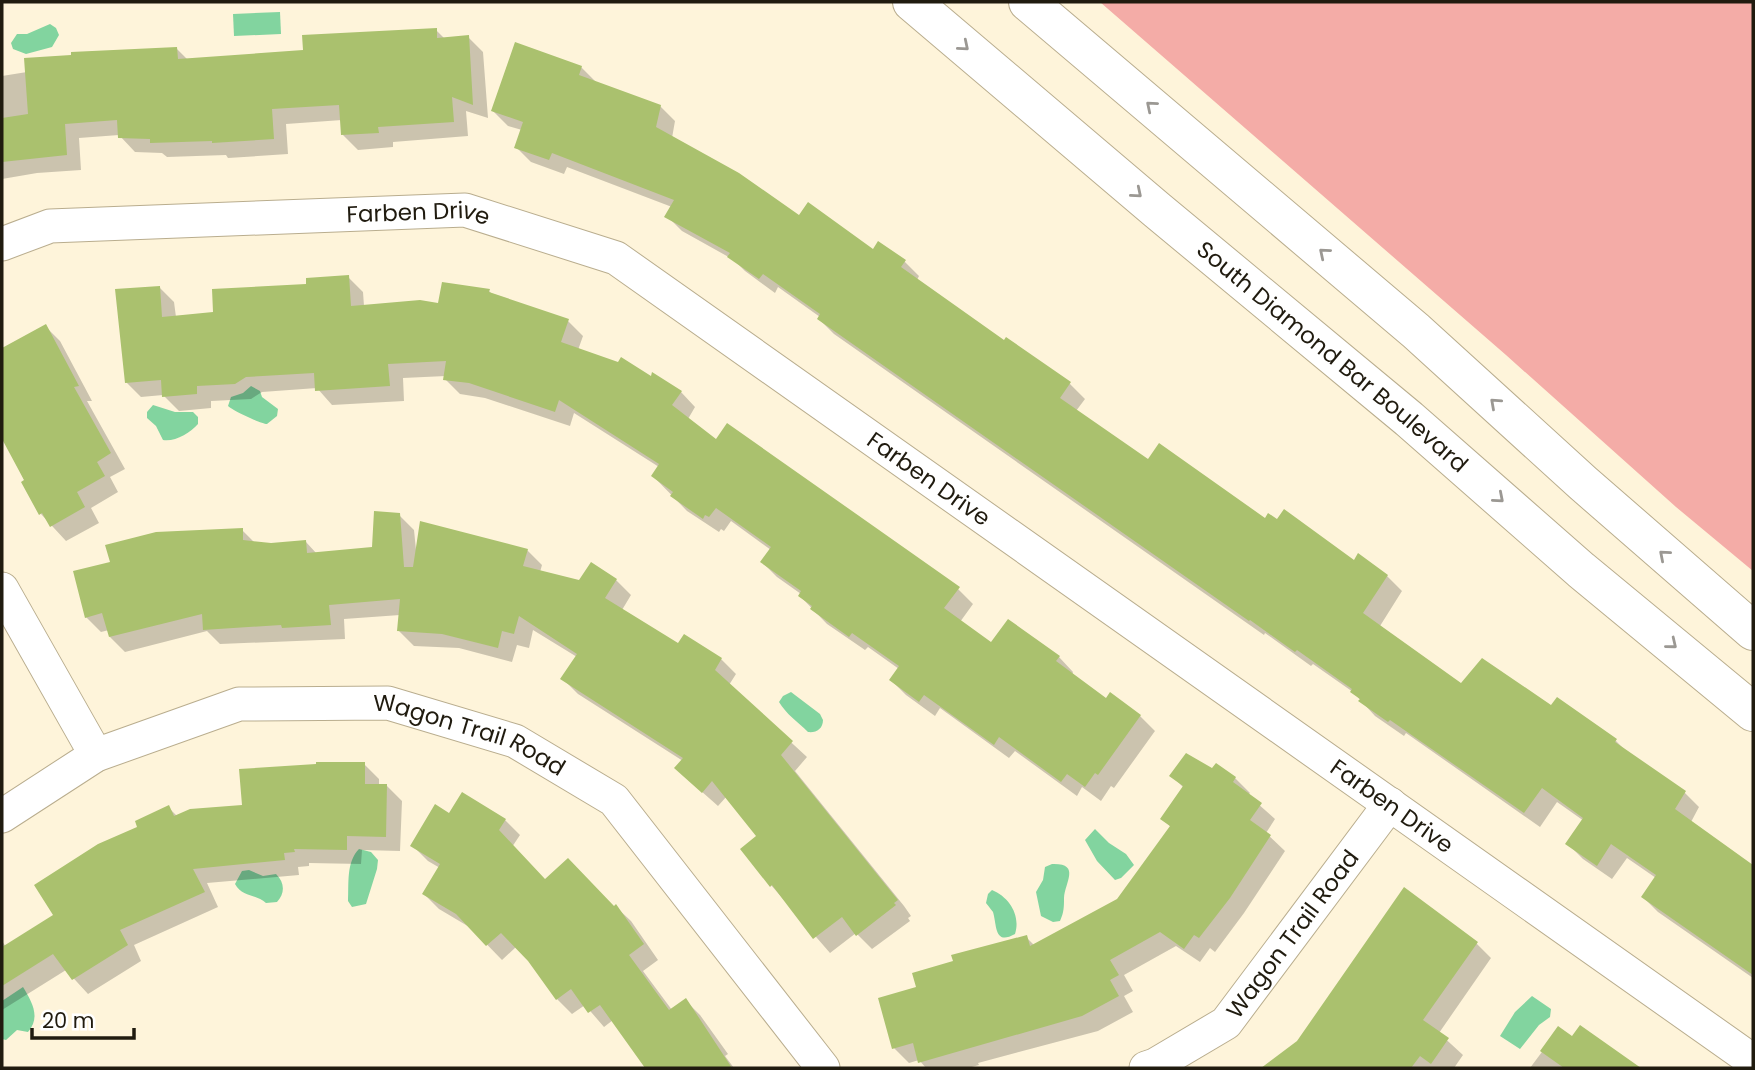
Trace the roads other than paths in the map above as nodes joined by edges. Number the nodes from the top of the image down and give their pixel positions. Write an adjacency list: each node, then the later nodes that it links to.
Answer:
1 (912, 2): 6 (main road, South Diamond Bar Boulevard, one-way to 6)
2 (1028, 2): 5 (main road, one-way to 2)
3 (2, 244): 8 (street, Farben Drive)
4 (2, 589): 7 (street)
5 (1753, 631)
6 (1753, 712)
7 (96, 755): 9 (street, Wagon Trail Road); 11 (street, Wagon Trail Road)
8 (1390, 804): 10 (street, Farben Drive); 12 (street, Wagon Trail Road)
9 (2, 816)
10 (1748, 1062)
11 (823, 1068)
12 (1146, 1068)

